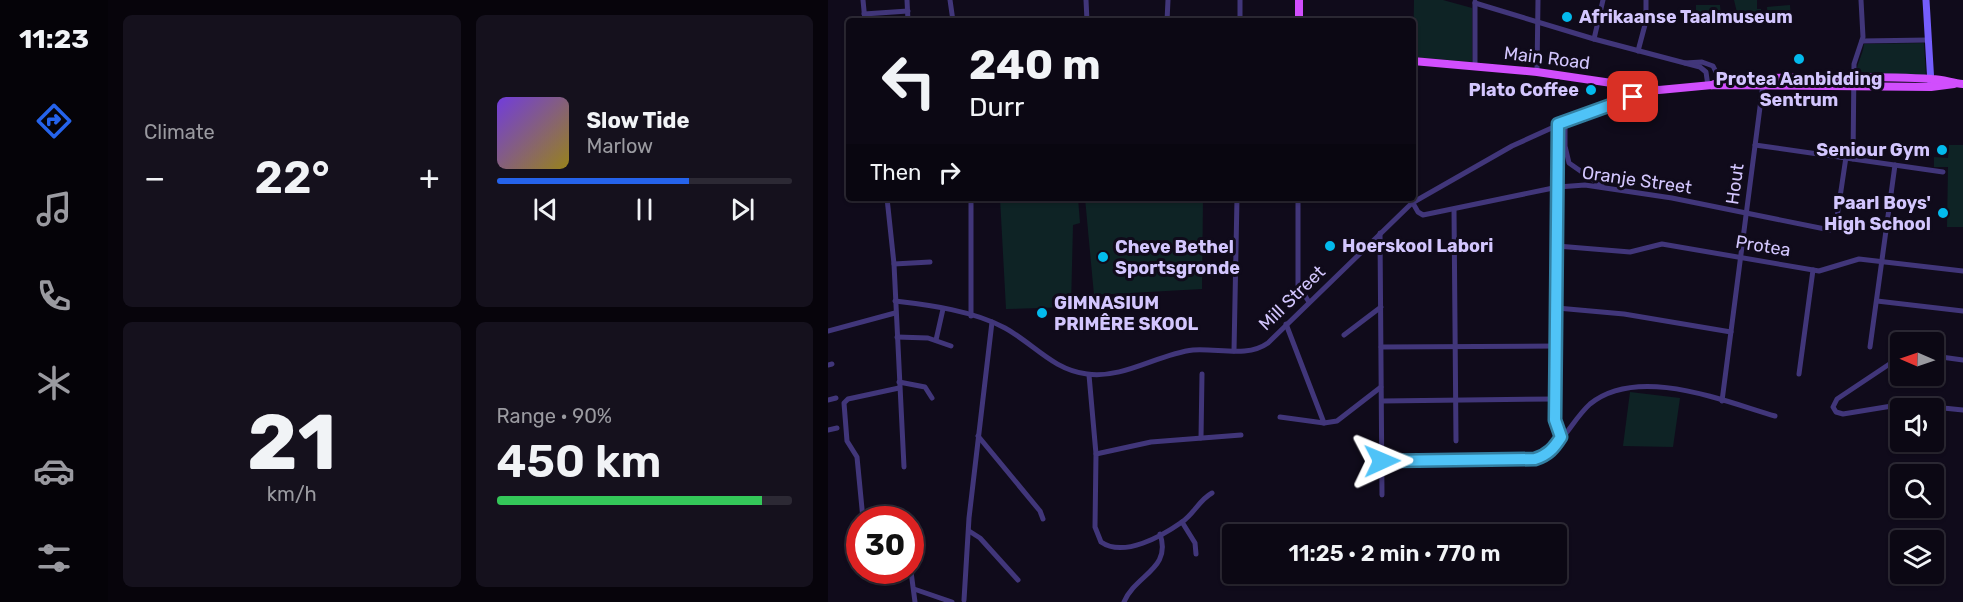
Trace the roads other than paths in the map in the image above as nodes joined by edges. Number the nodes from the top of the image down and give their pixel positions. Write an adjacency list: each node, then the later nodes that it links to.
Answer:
1 (863, 0): 15 (street)
2 (907, 0): 14 (street)
3 (950, 0): 17 (street)
4 (1086, 0): 18 (street)
5 (1168, 0): 19 (street)
6 (1240, 0): 20 (street)
7 (1299, 0): 21 (main road)
8 (1538, 0): 22 (street)
9 (1603, 0): 23 (street)
10 (1646, 0): 26 (street)
11 (1861, 0): 25 (street)
12 (1926, 0): 24 (main road)
13 (1475, 1): 22 (street); 29 (street)
14 (908, 11): 15 (street); 16 (street)
15 (865, 18)
16 (908, 18)
17 (953, 18)
18 (1087, 18)
19 (1167, 18)
20 (1240, 18)
21 (1299, 18)
22 (1538, 23): 23 (street); 30 (street)
23 (1594, 39): 26 (street)
24 (1928, 40): 25 (street); 32 (main road)
25 (1862, 41): 31 (street)
26 (1638, 51): 28 (street)
27 (1416, 61): 29 (main road, Main Road)
28 (1680, 64): 35 (street); 35 (street)
29 (1475, 66): 30 (main road, Main Road)
30 (1537, 72): 36 (main road, Main Road)
31 (1855, 82): 32 (main road, Main Road); 33 (main road, Main Road); 41 (street)
32 (1931, 82): 34 (main road, Main Road)
33 (1763, 83): 35 (main road, Main Road); 39 (street, Hout)
34 (1958, 84)
35 (1714, 85): 36 (main road, Main Road)
36 (1635, 87): 37 (street, Mill Street)
37 (1565, 122): 38 (street, Mill Street); 45 (street)
38 (1558, 124): 44 (street); 46 (street, Mill Street)
39 (1755, 146): 40 (street); 53 (street, Hout)
40 (1846, 157): 41 (street); 53 (street, Oranje Street)
41 (1853, 159): 42 (street)
42 (1895, 165): 43 (street); 58 (street)
43 (1943, 172)
44 (1558, 187): 45 (street, Oranje Street); 52 (street, Oranje Street); 55 (street)
45 (1603, 187): 53 (street, Oranje Street)
46 (1416, 198)
47 (887, 201): 59 (street)
48 (971, 201): 70 (street)
49 (1237, 201): 83 (street)
50 (1298, 201): 64 (street)
51 (1411, 201): 52 (street, Oranje Street); 54 (street, Mill Street)
52 (1454, 208): 79 (street)
53 (1746, 213): 56 (street, Hout)
54 (1380, 232): 64 (street, Mill Street); 65 (street)
55 (1557, 246): 56 (street, Protea); 66 (street)
56 (1741, 258): 60 (street, Protea); 74 (street, Hout)
57 (930, 262): 59 (street)
58 (1881, 262): 60 (street, Protea); 61 (street, Protea); 63 (street)
59 (894, 264): 62 (street)
60 (1813, 270): 88 (street)
61 (1963, 271)
62 (895, 301): 67 (street, Mill Street); 69 (street)
63 (1877, 301): 68 (street); 82 (street)
64 (1309, 302): 72 (street, Mill Street)
65 (1381, 307): 75 (street); 81 (street)
66 (1557, 308): 74 (street); 80 (street)
67 (943, 309): 70 (street, Mill Street); 77 (street)
68 (1963, 311)
69 (895, 313): 73 (street); 76 (street)
70 (971, 316): 71 (street, Mill Street)
71 (993, 322): 89 (street, Mill Street); 106 (street)
72 (1286, 324): 83 (street, Mill Street); 102 (street)
73 (828, 331)
74 (1731, 332): 98 (street, Hout)
75 (1344, 335)
76 (897, 337): 77 (street); 90 (street)
77 (936, 340): 78 (street)
78 (951, 346)
79 (1456, 346): 80 (street); 81 (street); 96 (street)
80 (1557, 346): 94 (street)
81 (1381, 347): 91 (street)
82 (1870, 347)
83 (1234, 351): 89 (street, Mill Street)
84 (1944, 357): 85 (street)
85 (1963, 360)
86 (1890, 364): 99 (street)
87 (1202, 374): 108 (street)
88 (1799, 374)
89 (1089, 375): 110 (street)
90 (899, 385): 93 (street); 112 (street); 115 (street)
91 (1381, 387): 97 (street); 102 (street)
92 (836, 398): 95 (street)
93 (932, 398)
94 (1556, 399): 96 (street); 107 (street)
95 (828, 400)
96 (1456, 400): 97 (street); 109 (street)
97 (1382, 401): 111 (street)
98 (1722, 401): 100 (street); 107 (street)
99 (1963, 410)
100 (1775, 416)
101 (1281, 417): 102 (street)
102 (1324, 423)
103 (837, 428): 104 (street)
104 (828, 430)
105 (1241, 435): 108 (street)
106 (978, 436): 116 (street); 118 (street)
107 (1561, 437): 111 (street)
108 (1200, 438): 110 (street)
109 (1456, 441)
110 (1096, 454): 119 (street)
111 (1382, 461): 114 (street)
112 (904, 468)
113 (1212, 493): 117 (street)
114 (1382, 495)
115 (862, 506)
116 (1043, 519)
117 (1182, 522): 119 (street); 120 (street)
118 (969, 531): 121 (street); 124 (street)
119 (1160, 534): 127 (street)
120 (1196, 554)
121 (1018, 580)
122 (913, 584): 123 (street)
123 (914, 590): 125 (street); 126 (street)
124 (964, 600)
125 (915, 602)
126 (952, 602)
127 (1124, 602)

